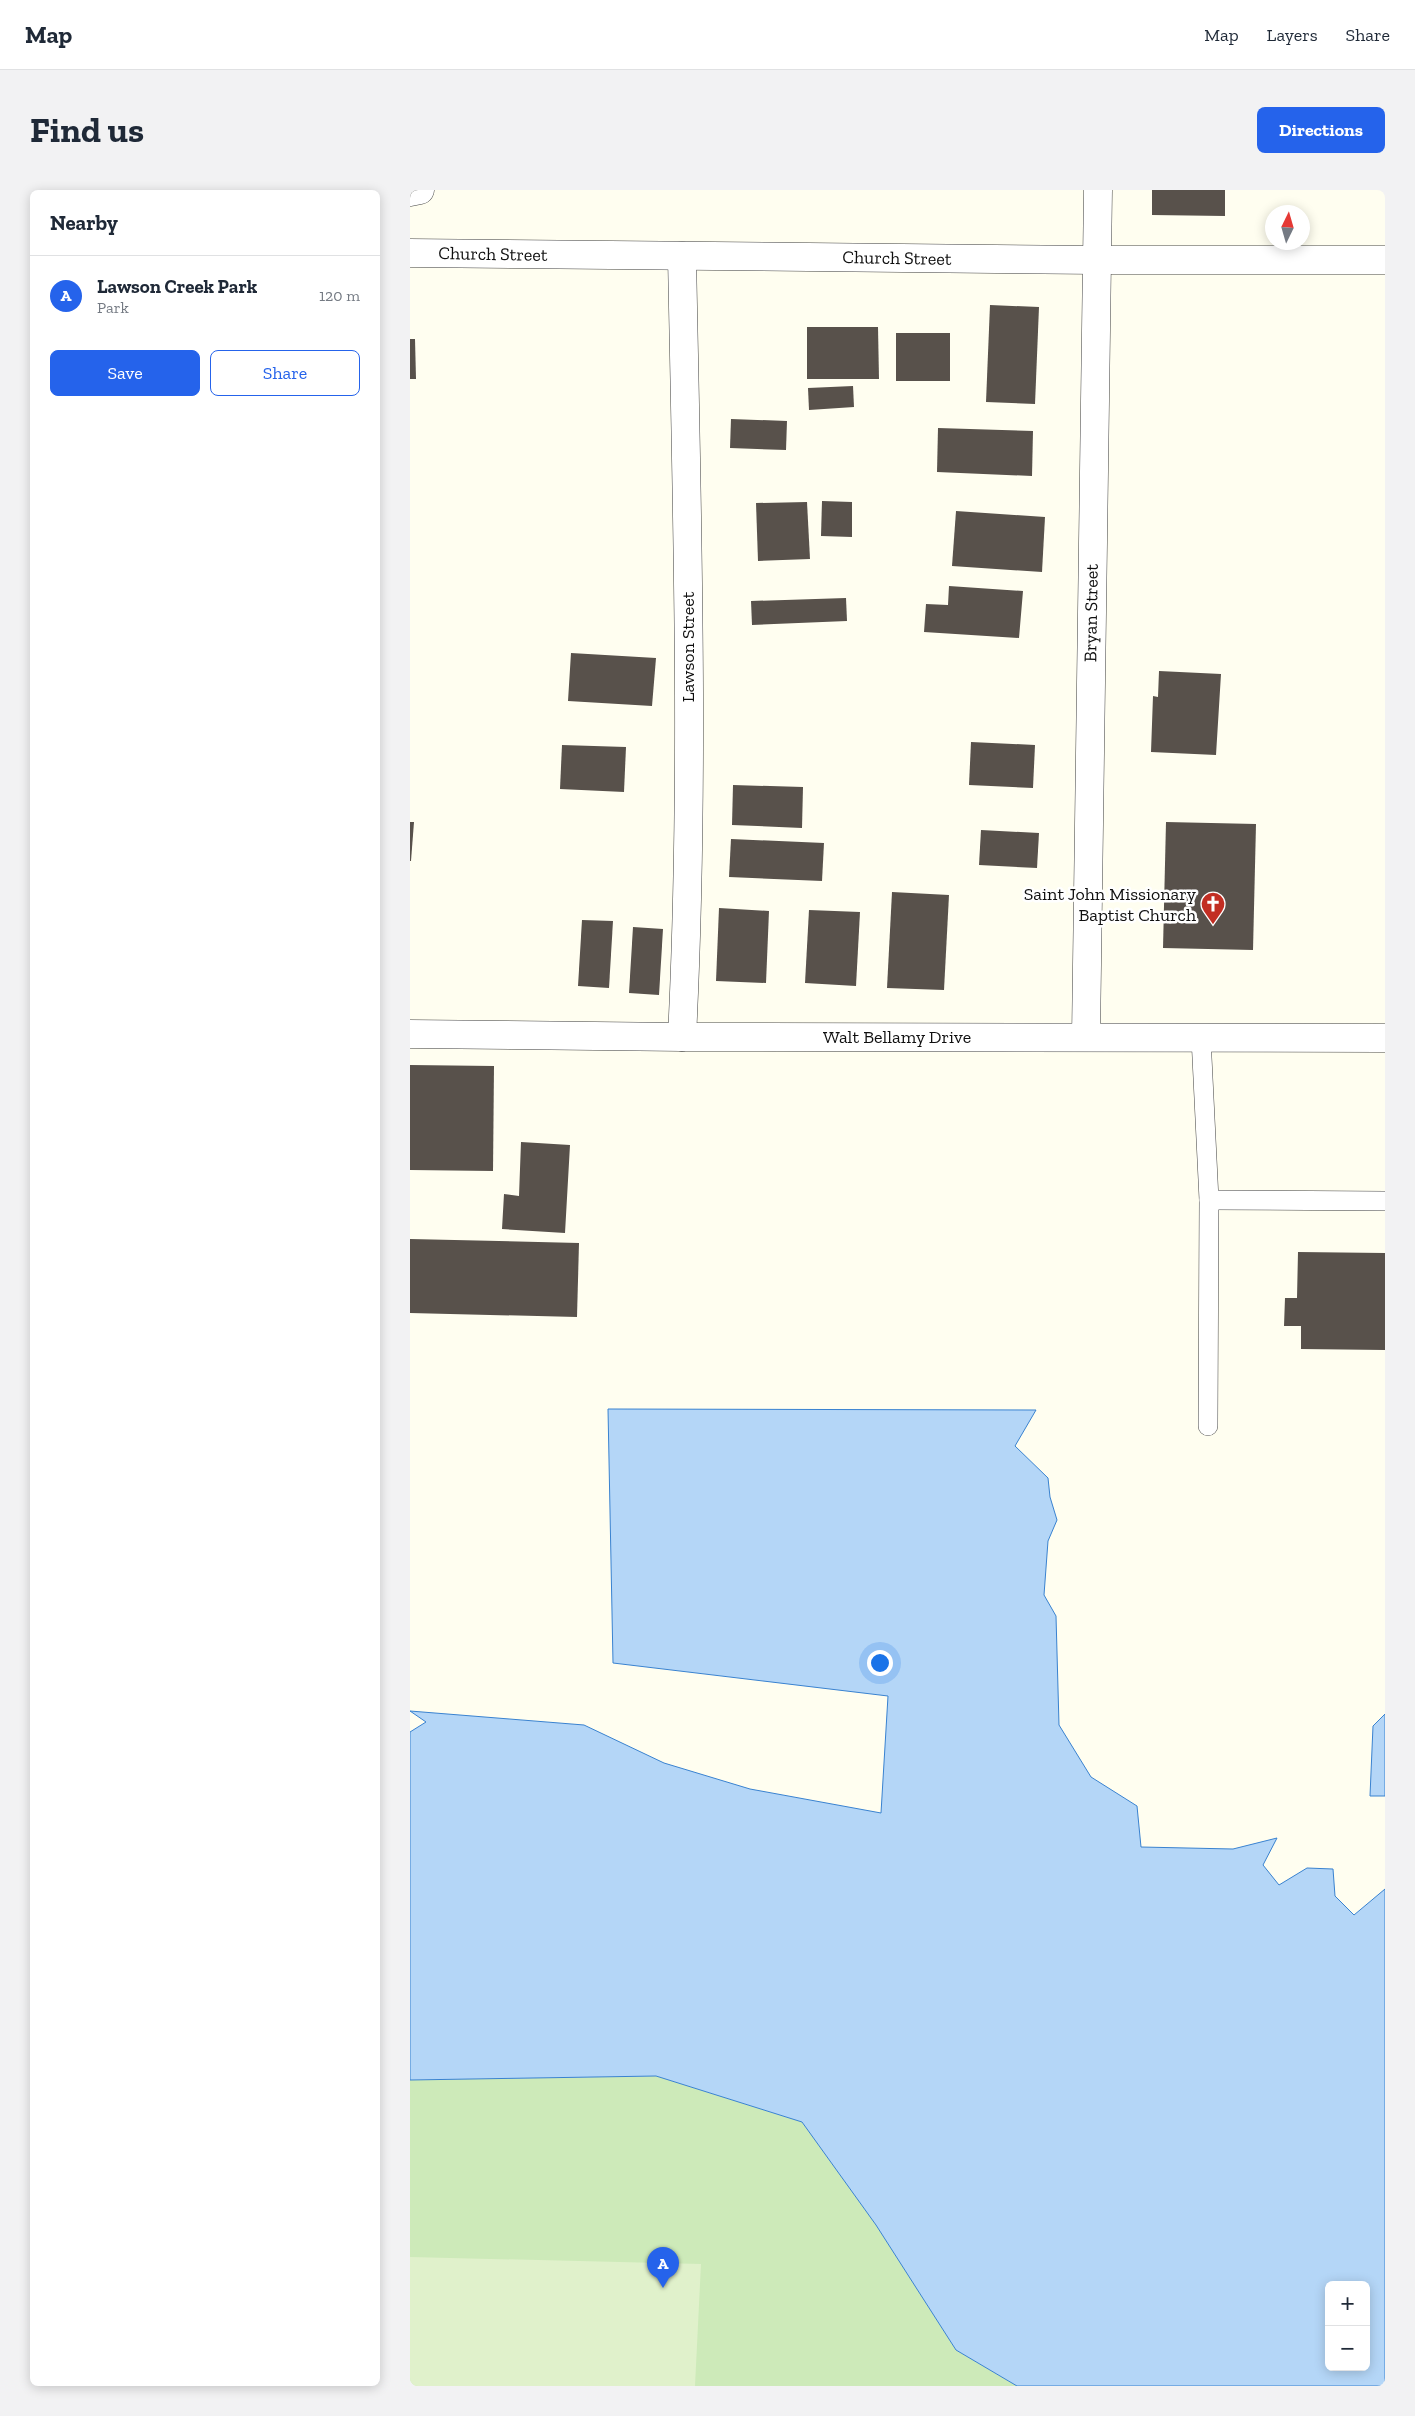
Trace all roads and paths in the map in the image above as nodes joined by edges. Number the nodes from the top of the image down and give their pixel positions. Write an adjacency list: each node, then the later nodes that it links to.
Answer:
1 (420, 190): 3 (street)
2 (1098, 190): 6 (street, Bryan Street)
3 (410, 192)
4 (410, 253): 5 (street, Church Street)
5 (682, 256): 6 (street, Church Street); 10 (street, Lawson Street)
6 (1096, 260): 7 (street, Church Street); 9 (street, Bryan Street)
7 (1385, 260)
8 (410, 1034): 10 (street, Walt Bellamy Drive)
9 (1086, 1036): 10 (street, Walt Bellamy Drive); 11 (street, Walt Bellamy Drive)
10 (682, 1037)
11 (1201, 1037): 12 (street, Walt Bellamy Drive); 13 (lane)
12 (1385, 1038)
13 (1208, 1200): 14 (lane); 15 (lane)
14 (1385, 1201)
15 (1208, 1426)

